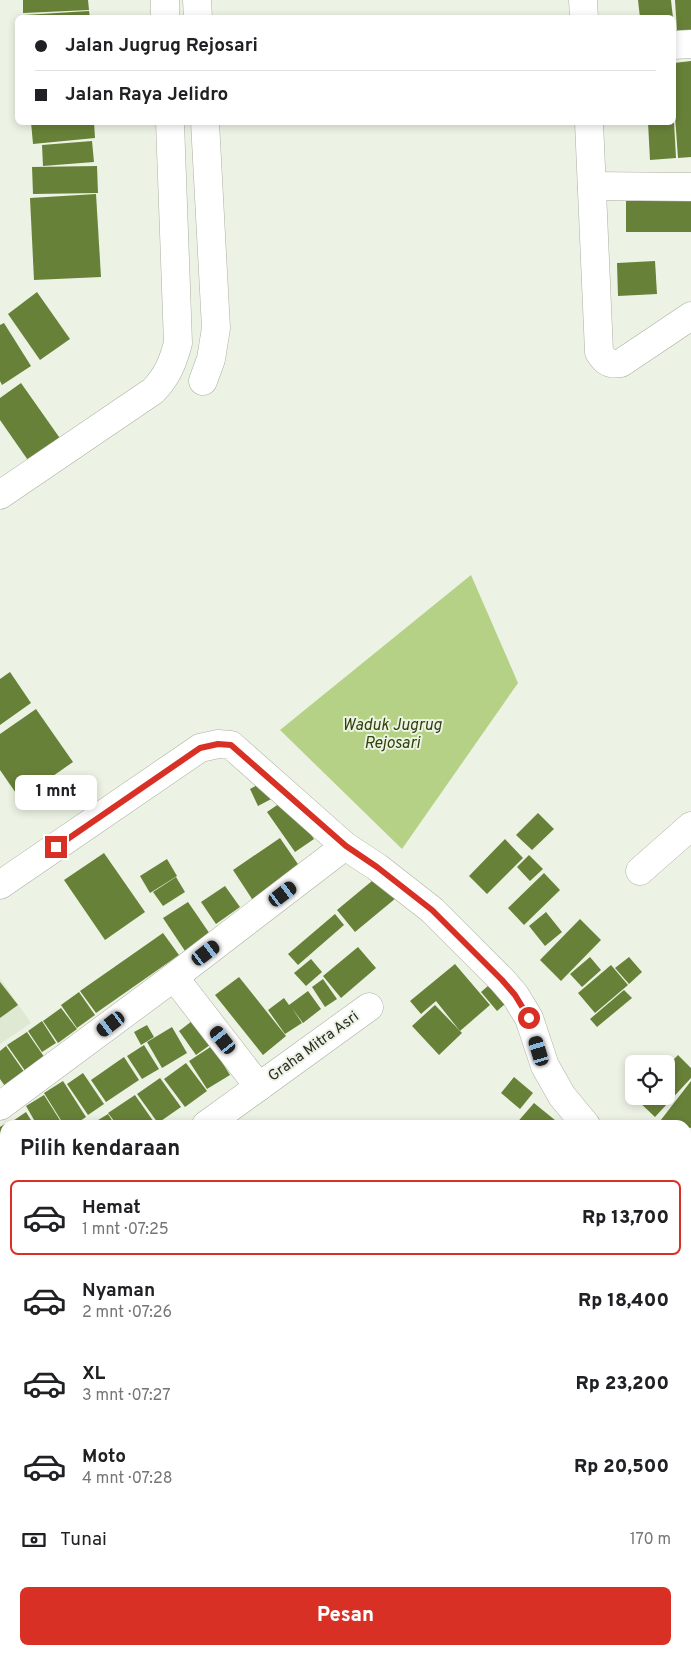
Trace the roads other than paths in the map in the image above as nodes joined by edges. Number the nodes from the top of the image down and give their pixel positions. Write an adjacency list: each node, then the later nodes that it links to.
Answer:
1 (164, 0): 4 (street)
2 (197, 0): 5 (street)
3 (583, 0): 6 (street)
4 (165, 15)
5 (198, 15)
6 (584, 15)
7 (691, 44): 8 (street)
8 (676, 45)
9 (170, 125): 13 (street)
10 (205, 125): 12 (street)
11 (589, 125): 14 (street)
12 (207, 153): 13 (street); 17 (street)
13 (171, 154): 18 (street)
14 (592, 186): 15 (street); 16 (street)
15 (691, 187)
16 (691, 316)
17 (203, 381)
18 (0, 495)
19 (691, 826): 21 (street)
20 (346, 846): 22 (street); 23 (street); 28 (street)
21 (640, 871)
22 (3, 877)
23 (174, 977): 25 (street, Graha Mitra Asri); 26 (street)
24 (369, 1007): 25 (street, Graha Mitra Asri)
25 (259, 1087): 27 (street, Graha Mitra Asri)
26 (0, 1106)
27 (213, 1120)
28 (582, 1120)

